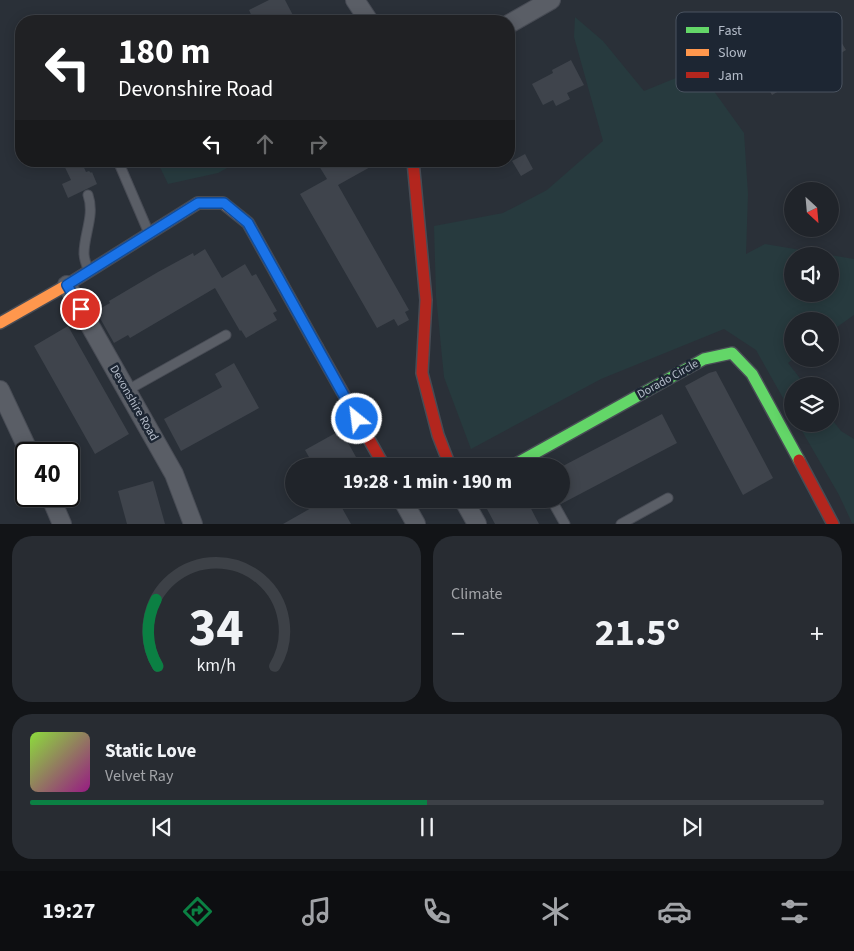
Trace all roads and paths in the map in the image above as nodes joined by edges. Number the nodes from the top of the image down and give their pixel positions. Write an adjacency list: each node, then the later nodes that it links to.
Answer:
1 (355, 0): 3 (street)
2 (551, 0): 4 (street)
3 (365, 15)
4 (515, 21)
5 (121, 167): 8 (lane)
6 (414, 167): 17 (street)
7 (88, 195): 9 (lane)
8 (149, 234): 9 (street); 16 (street)
9 (88, 272): 10 (street)
10 (67, 285): 11 (street); 14 (street, Devonshire Road)
11 (0, 323)
12 (226, 335): 14 (lane)
13 (0, 390): 15 (street)
14 (126, 391): 25 (street, Devonshire Road)
15 (24, 442)
16 (380, 458)
17 (447, 458)
18 (537, 458): 30 (street, Dorado Circle)
19 (668, 498): 29 (lane)
20 (55, 507): 24 (street)
21 (407, 508): 26 (street)
22 (468, 508): 27 (street)
23 (556, 508): 28 (lane)
24 (62, 524)
25 (193, 524)
26 (416, 524)
27 (477, 524)
28 (566, 524)
29 (621, 524)
30 (833, 524)

